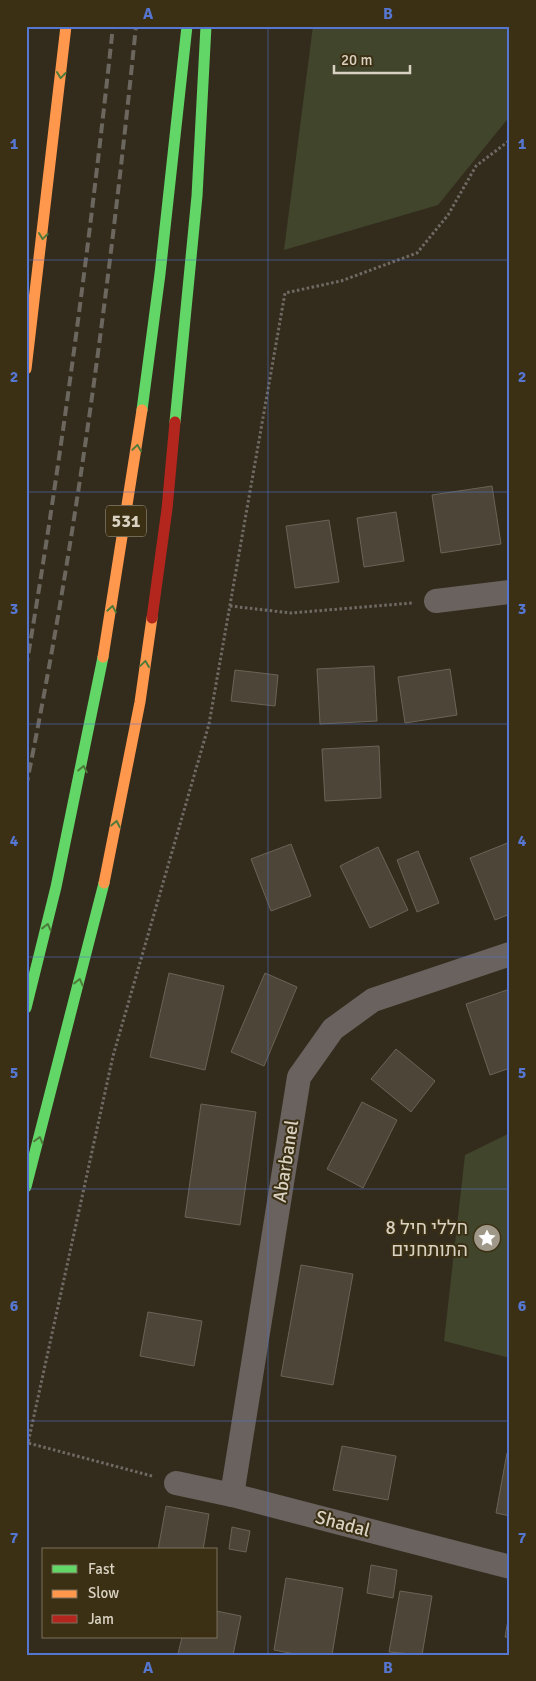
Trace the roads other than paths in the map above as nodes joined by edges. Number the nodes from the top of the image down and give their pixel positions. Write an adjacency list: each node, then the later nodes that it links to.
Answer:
1 (66, 26): 4 (highway, one-way to 4)
2 (188, 26): 8 (highway, 531, one-way to 2)
3 (206, 26): 9 (highway, one-way to 3)
4 (26, 368)
5 (510, 592): 6 (street)
6 (436, 601)
7 (510, 954): 11 (street, Abarbanel)
8 (26, 1008)
9 (26, 1187)
10 (176, 1483): 11 (street, Shadal)
11 (232, 1495): 12 (street, Shadal)
12 (510, 1567)

